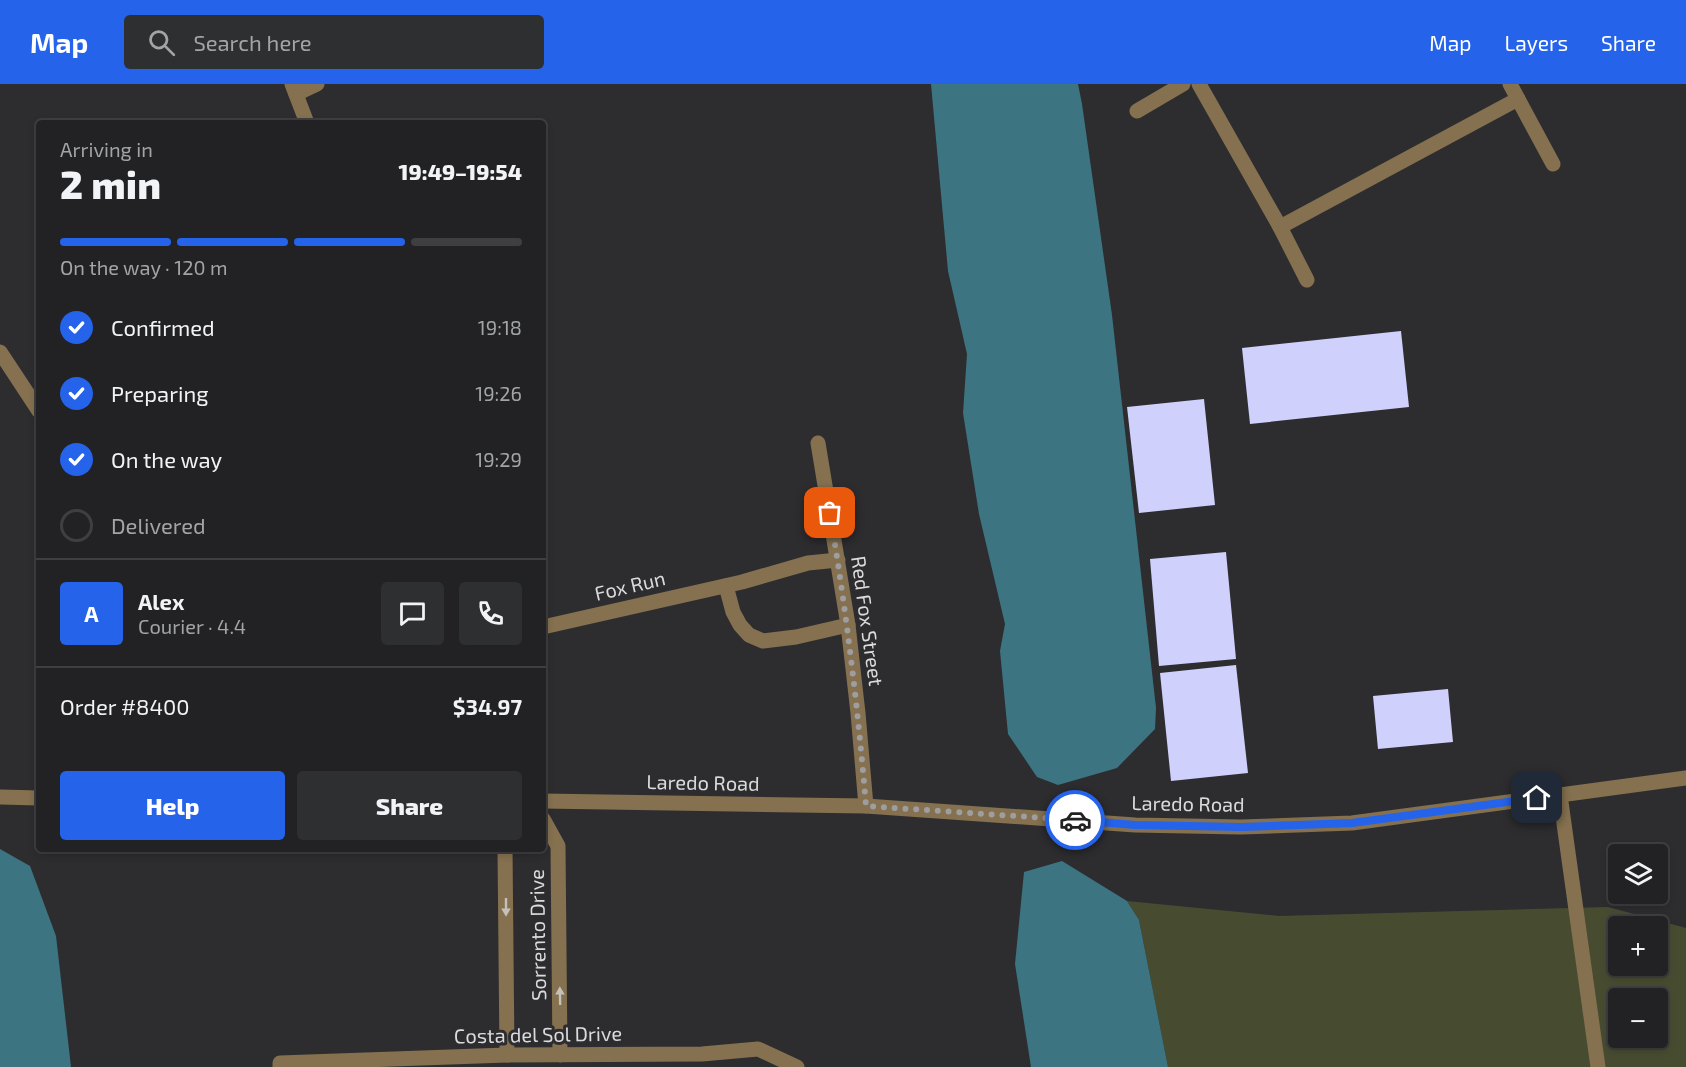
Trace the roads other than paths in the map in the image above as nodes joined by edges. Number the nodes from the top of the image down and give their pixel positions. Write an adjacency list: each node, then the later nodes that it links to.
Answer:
1 (317, 84): 5 (street)
2 (1183, 84): 7 (street)
3 (1199, 84): 10 (street)
4 (1510, 84): 6 (street)
5 (294, 89): 8 (street)
6 (1518, 99): 9 (street); 10 (street)
7 (1137, 111)
8 (306, 120)
9 (1553, 164)
10 (1280, 226): 11 (street)
11 (1307, 280)
12 (0, 352): 13 (street)
13 (36, 406)
14 (818, 443): 15 (street, Red Fox Street)
15 (838, 560): 16 (street, Fox Run); 17 (street, Red Fox Street)
16 (726, 586): 17 (street); 18 (street, Fox Run)
17 (848, 625): 24 (street, Red Fox Street)
18 (546, 626)
19 (1686, 778): 20 (street, Laredo Road)
20 (1560, 795): 24 (street, Laredo Road); 31 (street)
21 (0, 797): 22 (street)
22 (36, 798)
23 (546, 801): 24 (street, Laredo Road)
24 (866, 806)
25 (546, 824): 28 (street, Sorrento Drive, one-way to 25)
26 (505, 852): 27 (street, Sorrento Drive, one-way to 27)
27 (507, 1055): 28 (street, Costa del Sol Drive); 29 (street, Costa del Sol Drive)
28 (561, 1055): 30 (street, Costa del Sol Drive)
29 (280, 1067)
30 (797, 1067)
31 (1598, 1067)

